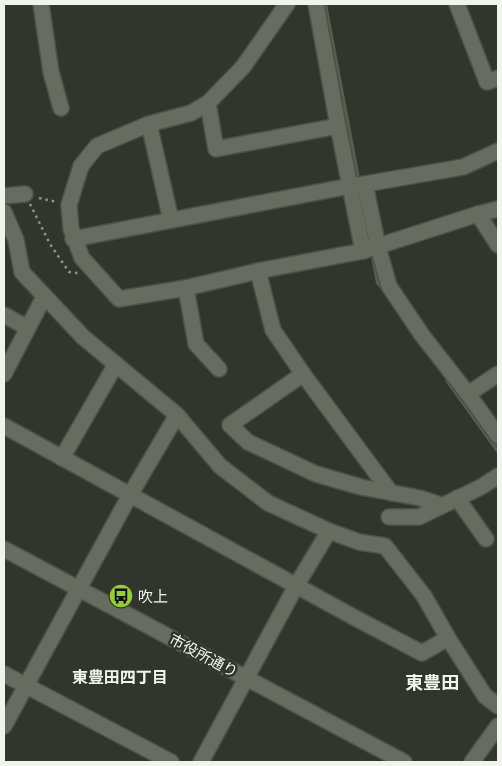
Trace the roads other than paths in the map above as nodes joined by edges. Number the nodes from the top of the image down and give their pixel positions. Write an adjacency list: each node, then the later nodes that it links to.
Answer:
1 (41, 4): 7 (street)
2 (287, 4): 6 (street)
3 (316, 4): 9 (street)
4 (457, 4): 5 (street)
5 (498, 78)
6 (208, 103): 8 (street); 9 (street)
7 (61, 108)
8 (149, 124): 17 (street); 18 (street)
9 (338, 126): 11 (street)
10 (498, 151): 11 (street)
11 (358, 185): 17 (street); 20 (street); 21 (street)
12 (25, 194): 13 (street)
13 (4, 196)
14 (498, 210): 16 (street)
15 (4, 212): 24 (street)
16 (478, 214): 19 (street); 20 (street)
17 (171, 220): 18 (street)
18 (73, 239): 23 (street)
19 (498, 245)
20 (378, 247): 21 (street); 32 (street)
21 (363, 251): 22 (street)
22 (258, 271): 23 (street); 30 (street)
23 (186, 288): 28 (street)
24 (44, 297): 26 (street); 27 (street)
25 (4, 314): 26 (street)
26 (28, 328): 29 (street)
27 (116, 364): 33 (street); 36 (street)
28 (219, 369)
29 (4, 374)
30 (303, 374): 38 (street); 38 (street)
31 (498, 374): 32 (street)
32 (468, 394): 35 (street)
33 (177, 415): 39 (street); 43 (street)
34 (4, 426): 36 (street)
35 (498, 436)
36 (62, 458): 39 (street)
37 (498, 476): 40 (street)
38 (391, 493): 41 (street)
39 (130, 495): 46 (street); 47 (street)
40 (458, 498): 41 (street); 44 (street)
41 (442, 505): 42 (street)
42 (389, 517)
43 (329, 531): 46 (street); 48 (street)
44 (486, 539)
45 (4, 549): 47 (street, 市役所通り)
46 (296, 586): 48 (street); 50 (street)
47 (79, 589): 50 (street, 市役所通り); 51 (street)
48 (448, 638): 52 (street)
49 (4, 674): 51 (street)
50 (246, 678): 56 (street); 57 (street, 市役所通り)
51 (26, 686): 53 (street); 55 (street)
52 (498, 706)
53 (4, 726)
54 (498, 726): 58 (street)
55 (170, 762)
56 (201, 762)
57 (404, 762)
58 (472, 762)

